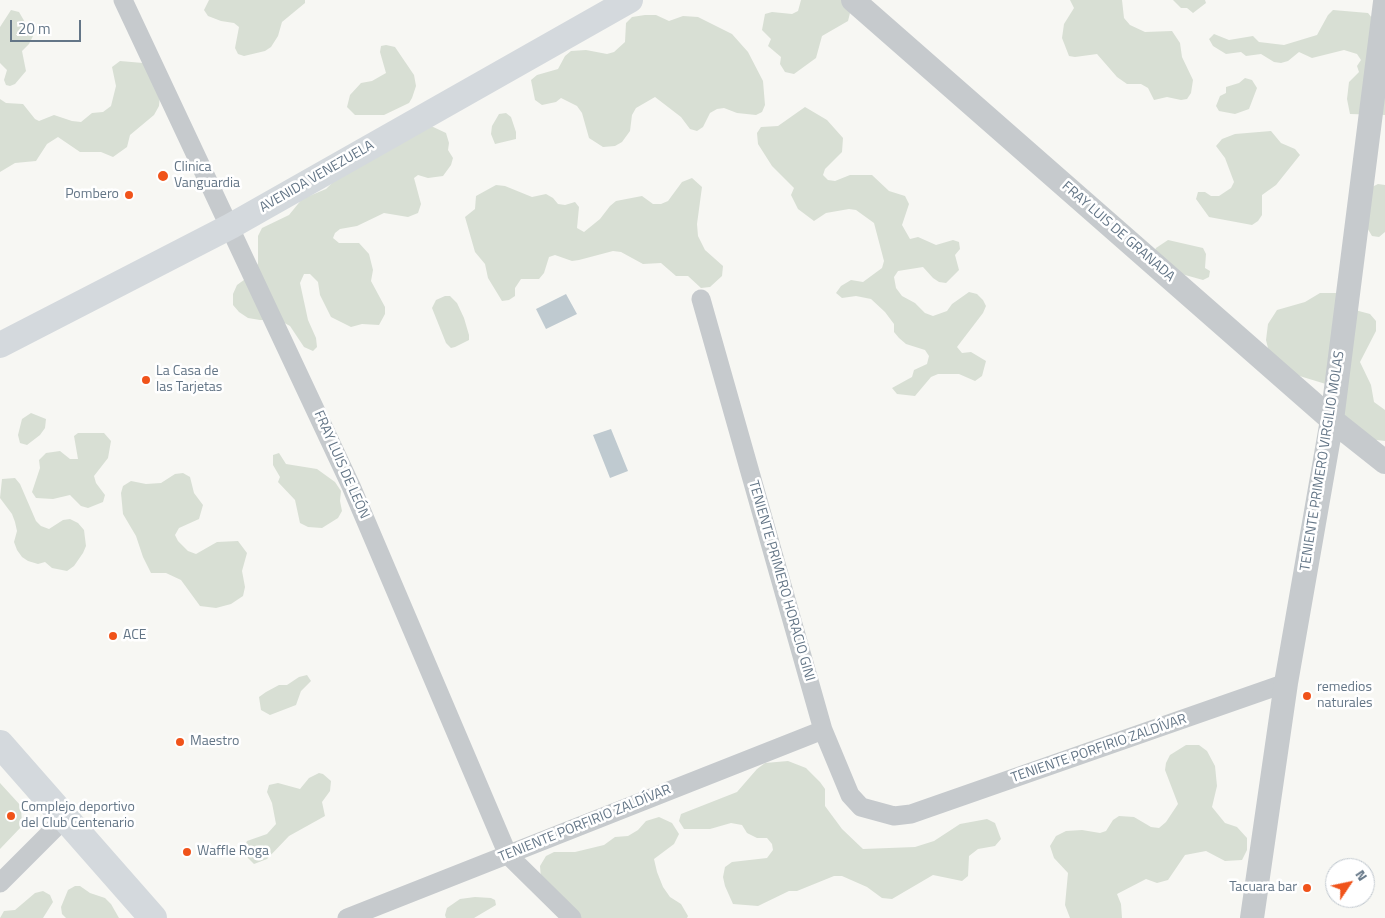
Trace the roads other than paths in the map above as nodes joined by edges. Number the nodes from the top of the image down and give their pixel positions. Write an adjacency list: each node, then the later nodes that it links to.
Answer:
1 (123, 0): 5 (street, FRAY LUIS DE LEÓN)
2 (630, 0): 5 (main road, AVENIDA VENEZUELA)
3 (853, 0): 8 (street, FRAY LUIS DE GRANADA)
4 (1385, 2): 8 (street, TENIENTE PRIMERO VIRGILIO MOLAS)
5 (231, 226): 7 (main road, AVENIDA VENEZUELA); 15 (street, FRAY LUIS DE LEÓN)
6 (701, 299): 11 (street, TENIENTE PRIMERO HORACIO GINI)
7 (0, 345)
8 (1332, 420): 9 (street, FRAY LUIS DE GRANADA); 10 (street, TENIENTE PRIMERO VIRGILIO MOLAS)
9 (1385, 462)
10 (1286, 684): 13 (street, TENIENTE PORFIRIO ZALDÍVAR); 20 (street, TENIENTE PRIMERO VIRGILIO MOLAS)
11 (823, 730): 13 (street, TENIENTE PRIMERO HORACIO GINI); 15 (street, TENIENTE PORFIRIO ZALDÍVAR)
12 (0, 744): 14 (main road)
13 (911, 814)
14 (64, 818): 16 (street); 17 (main road)
15 (508, 855): 18 (street, TENIENTE PORFIRIO ZALDÍVAR); 19 (street, FRAY LUIS DE LEÓN)
16 (0, 883)
17 (153, 918)
18 (347, 918)
19 (572, 918)
20 (1252, 918)

